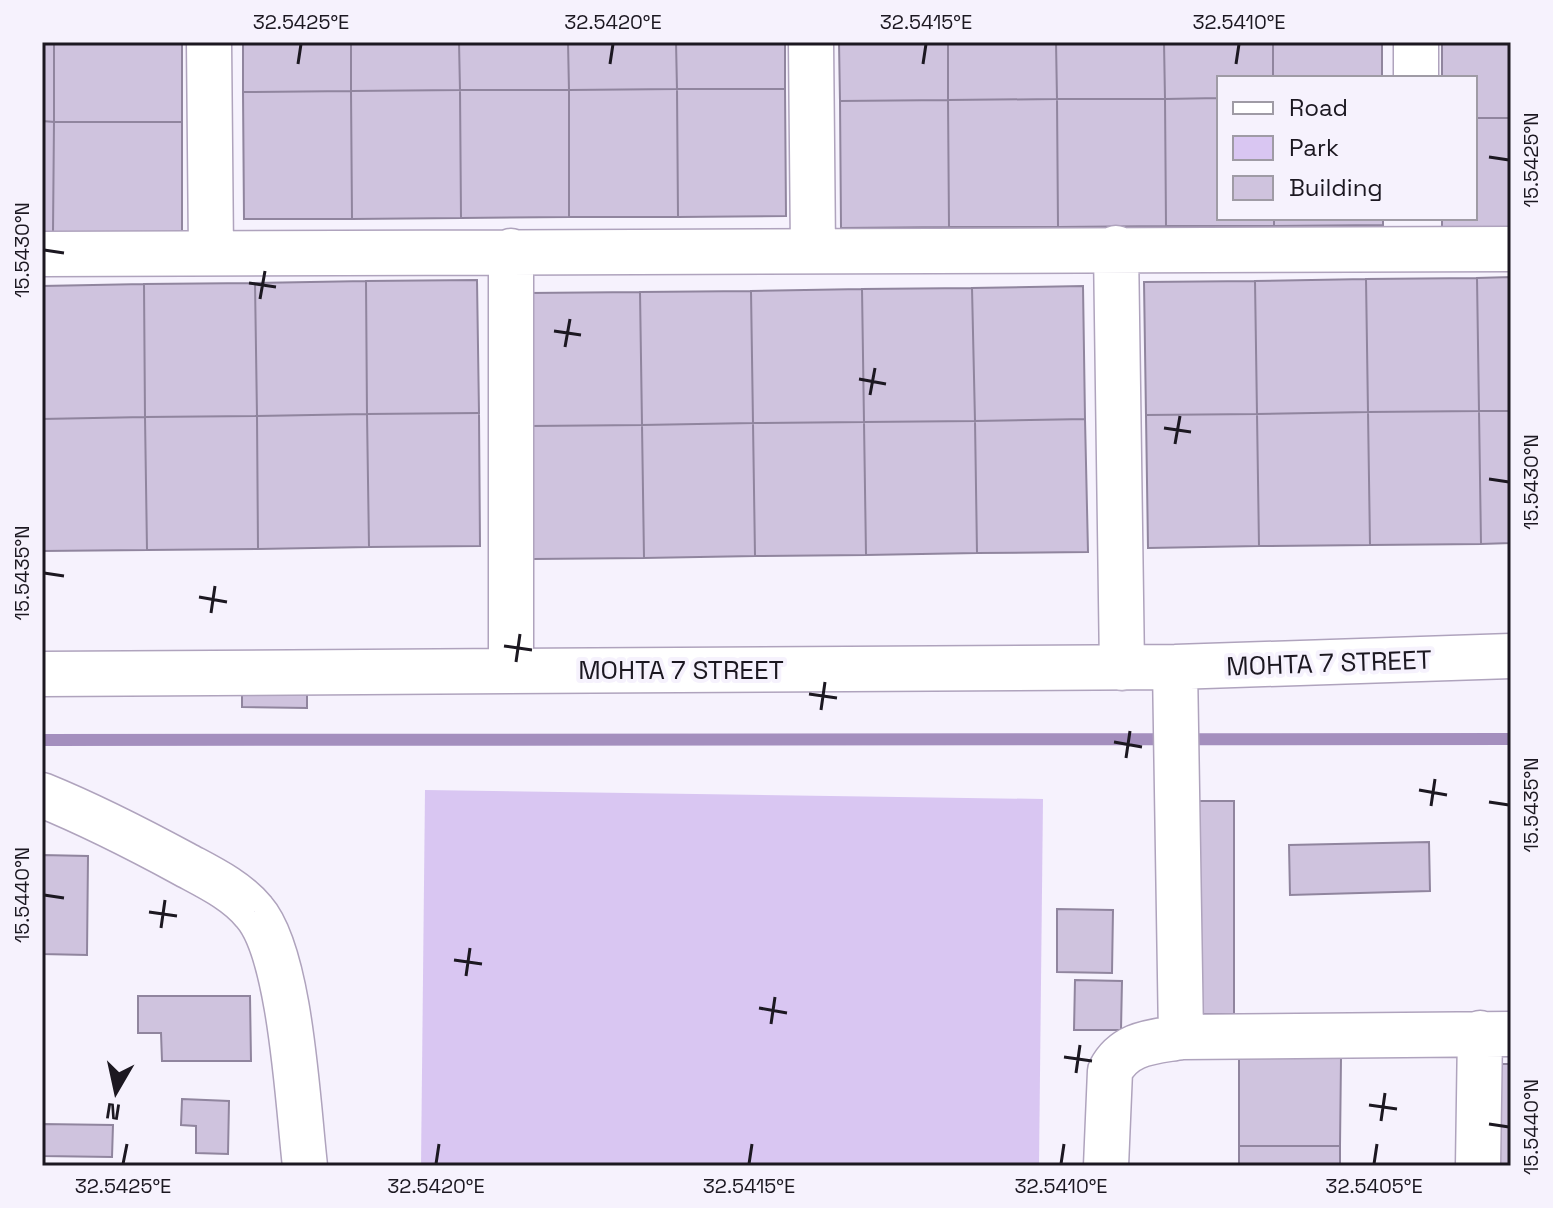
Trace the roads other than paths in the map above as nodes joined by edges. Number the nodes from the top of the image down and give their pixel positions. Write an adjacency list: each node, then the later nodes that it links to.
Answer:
1 (209, 42): 10 (street)
2 (811, 42): 8 (street)
3 (1416, 42): 4 (street)
4 (1416, 76)
5 (1416, 233): 6 (street); 7 (street)
6 (1116, 248): 8 (street); 14 (street)
7 (1511, 249)
8 (813, 250): 9 (street)
9 (511, 251): 10 (street); 15 (street)
10 (211, 253): 11 (street)
11 (42, 254)
12 (1511, 656): 13 (street, MOHTA 7 STREET)
13 (1175, 667): 14 (street, MOHTA 7 STREET); 19 (street)
14 (1122, 668): 15 (street, MOHTA 7 STREET)
15 (511, 671): 16 (street, MOHTA 7 STREET)
16 (42, 674)
17 (42, 795): 20 (street)
18 (1496, 1033): 19 (street); 22 (street)
19 (1181, 1037): 21 (street)
20 (305, 1166)
21 (1106, 1166)
22 (1478, 1166)

